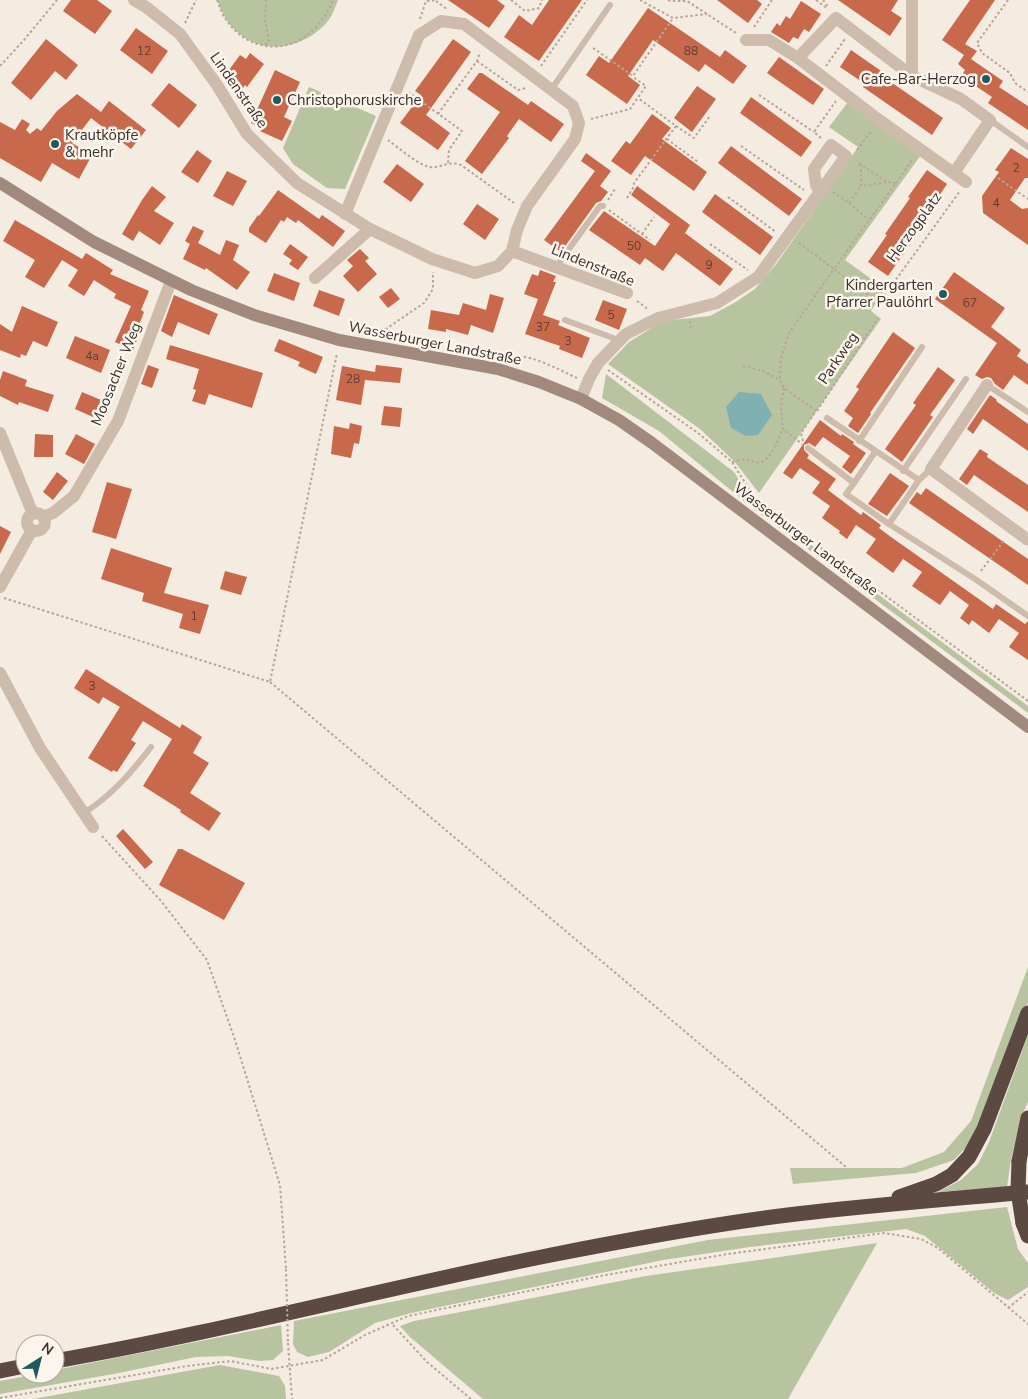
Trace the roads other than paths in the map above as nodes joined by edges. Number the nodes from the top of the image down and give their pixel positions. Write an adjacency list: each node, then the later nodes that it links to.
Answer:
1 (134, 0): 15 (street, Lindenstraße)
2 (912, 0): 6 (street)
3 (610, 5): 7 (lane)
4 (746, 40): 5 (street)
5 (798, 58): 6 (street); 10 (street)
6 (912, 76): 8 (street)
7 (551, 90): 15 (street); 17 (street)
8 (990, 120): 9 (lane); 10 (street)
9 (1028, 147)
10 (954, 173): 11 (street)
11 (966, 182)
12 (0, 183): 20 (street, Wasserburger Landstraße)
13 (820, 192): 13 (street); 23 (street)
14 (603, 206): 18 (lane)
15 (345, 214): 16 (street, Lindenstraße)
16 (370, 229): 17 (street, Lindenstraße); 19 (street)
17 (512, 251): 18 (street, Lindenstraße)
18 (556, 267): 21 (street, Lindenstraße)
19 (315, 278)
20 (171, 281): 27 (street, Wasserburger Landstraße); 38 (street, Moosacher Weg)
21 (627, 293)
22 (565, 320): 23 (lane)
23 (618, 342): 27 (street)
24 (922, 347): 31 (lane)
25 (966, 379): 35 (lane)
26 (987, 385): 28 (lane); 34 (street)
27 (582, 399): 44 (street, Wasserburger Landstraße)
28 (1028, 412)
29 (827, 418): 31 (lane)
30 (0, 433): 38 (street)
31 (859, 442): 33 (lane)
32 (808, 448): 37 (lane)
33 (875, 452): 35 (lane); 37 (lane)
34 (931, 469): 36 (lane); 40 (street)
35 (903, 471): 36 (lane)
36 (919, 480): 39 (lane)
37 (854, 482): 39 (lane)
38 (38, 516): 41 (street)
39 (889, 524): 42 (lane)
40 (1028, 540)
41 (0, 587)
42 (1028, 616)
43 (0, 673): 46 (street)
44 (1028, 727)
45 (151, 747): 46 (lane)
46 (84, 813): 47 (street)
47 (93, 827)
48 (1028, 1013): 51 (highway)
49 (1028, 1118): 52 (highway, bridge)
50 (1028, 1192): 51 (highway)
51 (869, 1206): 53 (highway)
52 (1025, 1230)
53 (65, 1359)
54 (15, 1368): 55 (highway)
55 (0, 1371)

